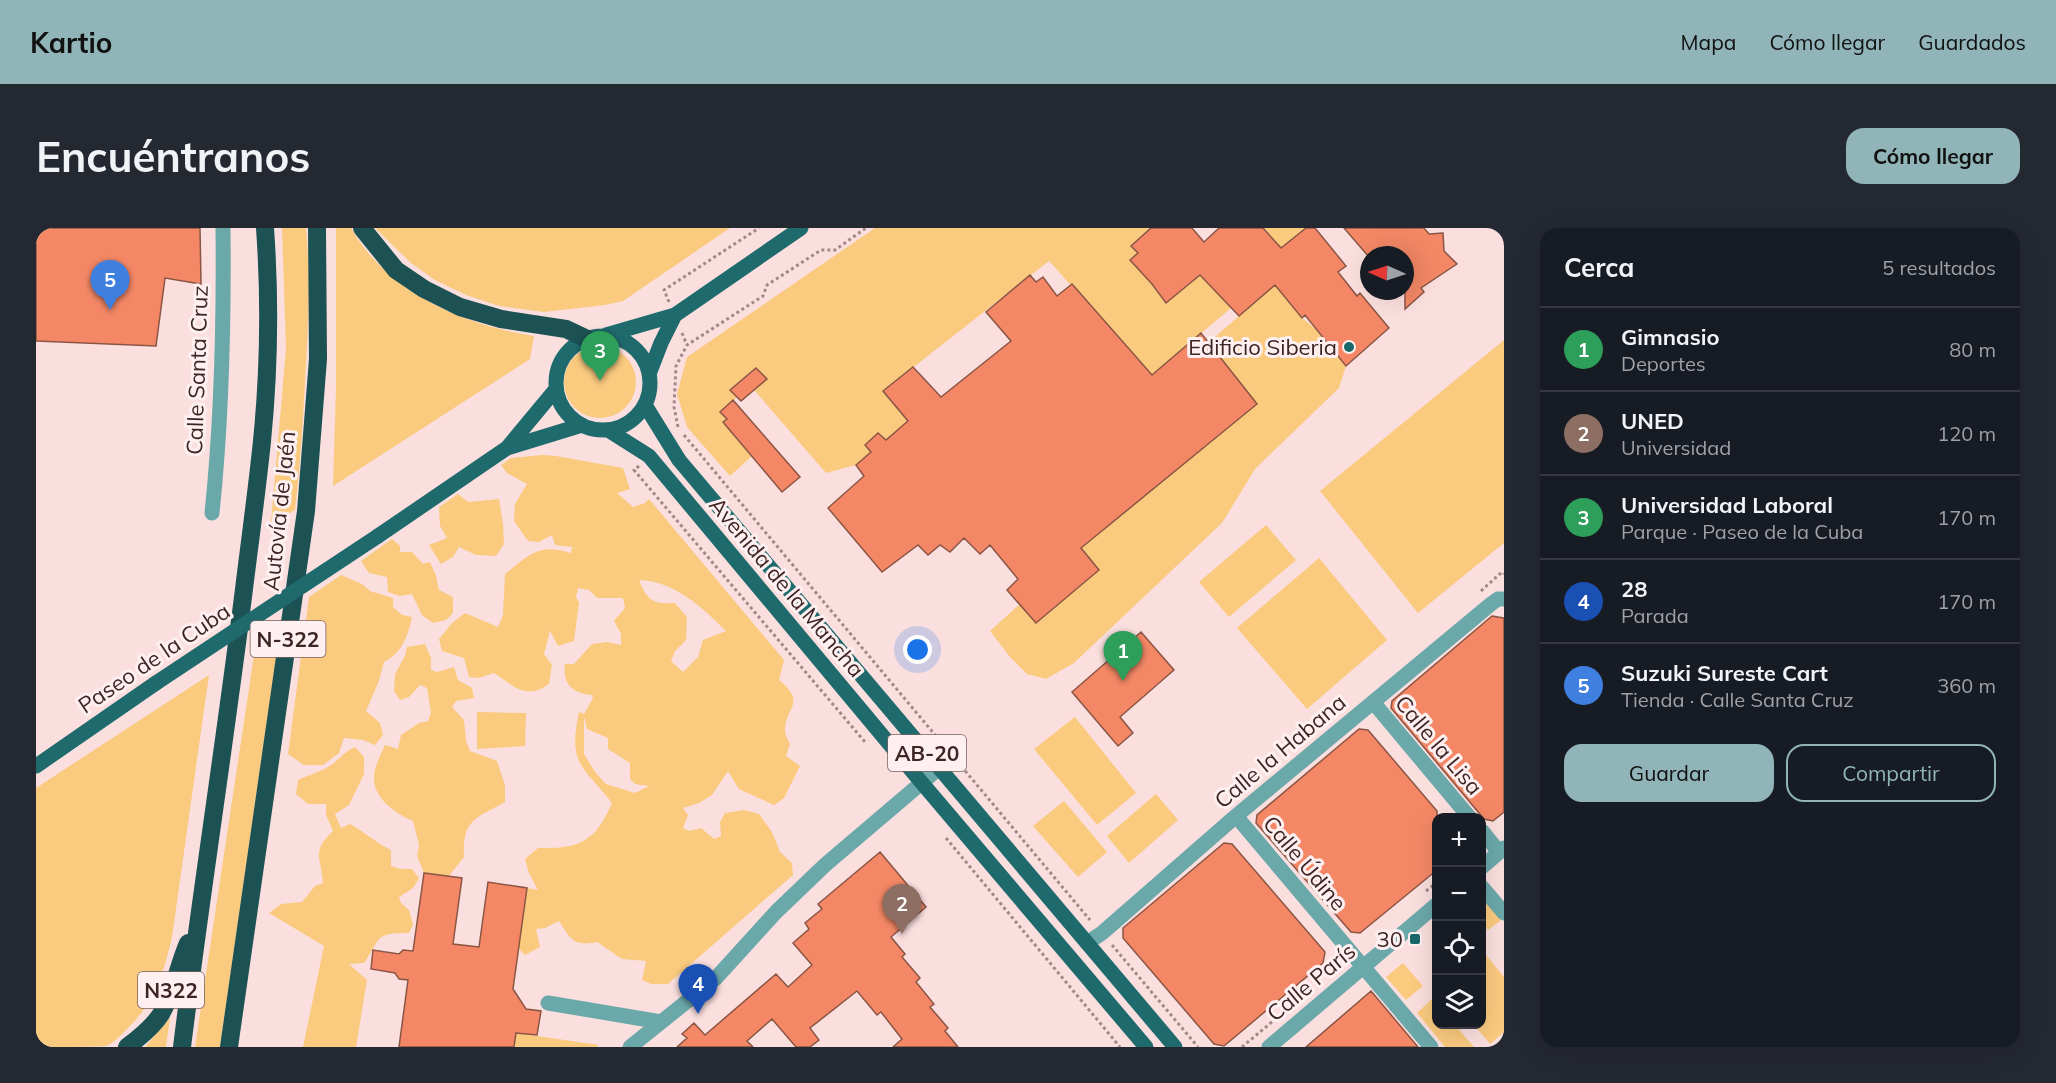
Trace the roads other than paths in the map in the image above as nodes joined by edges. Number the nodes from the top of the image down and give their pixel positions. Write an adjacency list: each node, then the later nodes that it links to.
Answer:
1 (223, 228): 14 (street, Calle Santa Cruz)
2 (265, 228): 28 (highway, Autovía de Jaén / N-322)
3 (317, 228): 35 (highway, Autovía de Jaén / N-322)
4 (362, 228): 7 (highway)
5 (801, 228): 6 (main road)
6 (675, 315): 7 (main road); 8 (main road)
7 (596, 337): 8 (main road); 9 (main road)
8 (650, 374): 10 (main road)
9 (556, 389): 11 (main road); 13 (main road, Paseo de la Cuba)
10 (645, 405): 12 (main road); 18 (main road, Avenida de la Mancha / AB-20)
11 (582, 425): 12 (main road); 13 (main road, Paseo de la Cuba)
12 (608, 430): 19 (main road, Avenida de la Mancha)
13 (507, 448): 17 (main road, Paseo de la Cuba, bridge)
14 (212, 513)
15 (1504, 599): 16 (street, Calle la Habana)
16 (1373, 702): 20 (street, Calle la Lisa); 21 (street, Calle la Habana)
17 (36, 766)
18 (939, 768): 19 (street); 29 (main road, Avenida de la Mancha / AB-20)
19 (922, 783): 32 (street); 37 (main road, Avenida de la Mancha)
20 (1466, 813)
21 (1236, 816): 29 (street, Calle la Habana); 30 (street, Calle Údine)
22 (1486, 835): 23 (street, Calle la Lisa)
23 (1501, 850): 24 (street)
24 (1486, 863)
25 (1486, 892): 27 (street)
26 (1432, 909): 30 (street, Calle París)
27 (1504, 913)
28 (198, 922): 33 (highway, N322); 34 (highway, Autovía de Jaén / N-322)
29 (1087, 943): 38 (main road, Avenida de la Mancha / AB-20)
30 (1363, 967): 39 (street, Calle París); 40 (street, Calle Údine)
31 (548, 1003): 32 (street)
32 (662, 1022): 36 (street)
33 (127, 1047)
34 (182, 1047)
35 (229, 1047)
36 (630, 1047)
37 (1146, 1047)
38 (1175, 1047)
39 (1269, 1047)
40 (1431, 1047)

